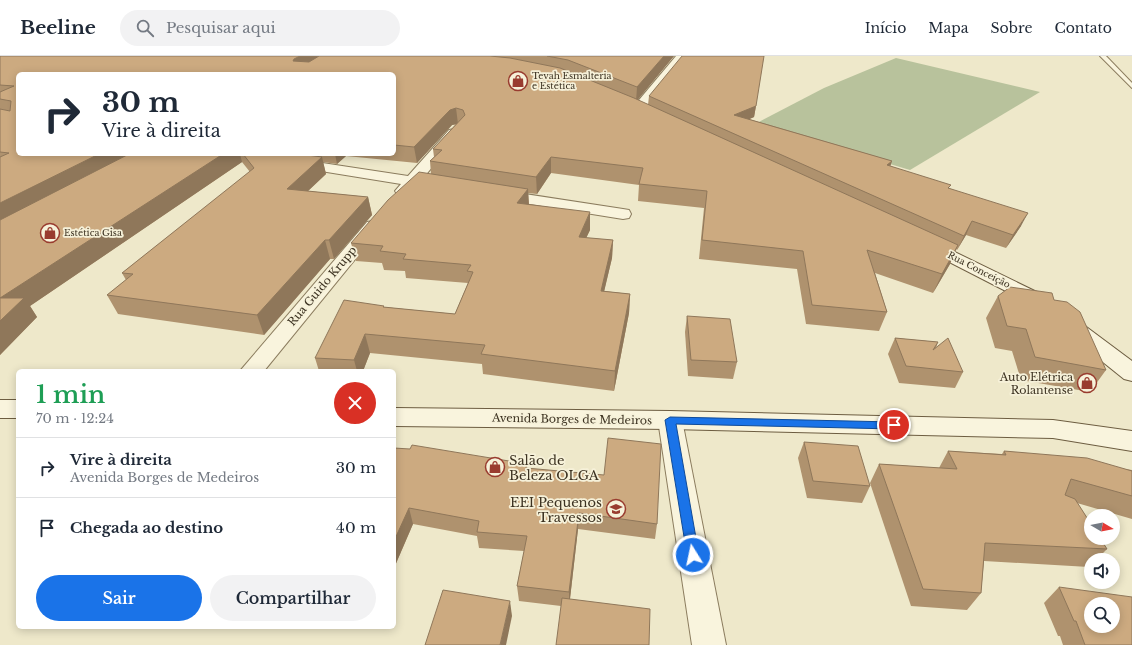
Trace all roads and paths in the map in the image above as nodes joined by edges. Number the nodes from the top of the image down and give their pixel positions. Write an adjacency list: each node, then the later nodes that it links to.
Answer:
1 (682, 56): 4 (street)
2 (1102, 56): 3 (lane)
3 (1132, 86)
4 (652, 115)
5 (458, 129): 7 (street, Rua Guido Krupp)
6 (280, 161): 7 (street)
7 (411, 181): 8 (street); 14 (street, Rua Guido Krupp)
8 (450, 187)
9 (481, 192): 10 (street)
10 (623, 214)
11 (914, 238): 12 (street, Rua Conceição)
12 (1049, 308)
13 (1061, 318): 15 (street)
14 (253, 369)
15 (1132, 373)
16 (0, 409): 17 (street)
17 (16, 409)
18 (396, 417): 19 (street, Avenida Borges de Medeiros)
19 (670, 420): 20 (street, Avenida Borges de Medeiros); 21 (street)
20 (1132, 441)
21 (709, 645)

